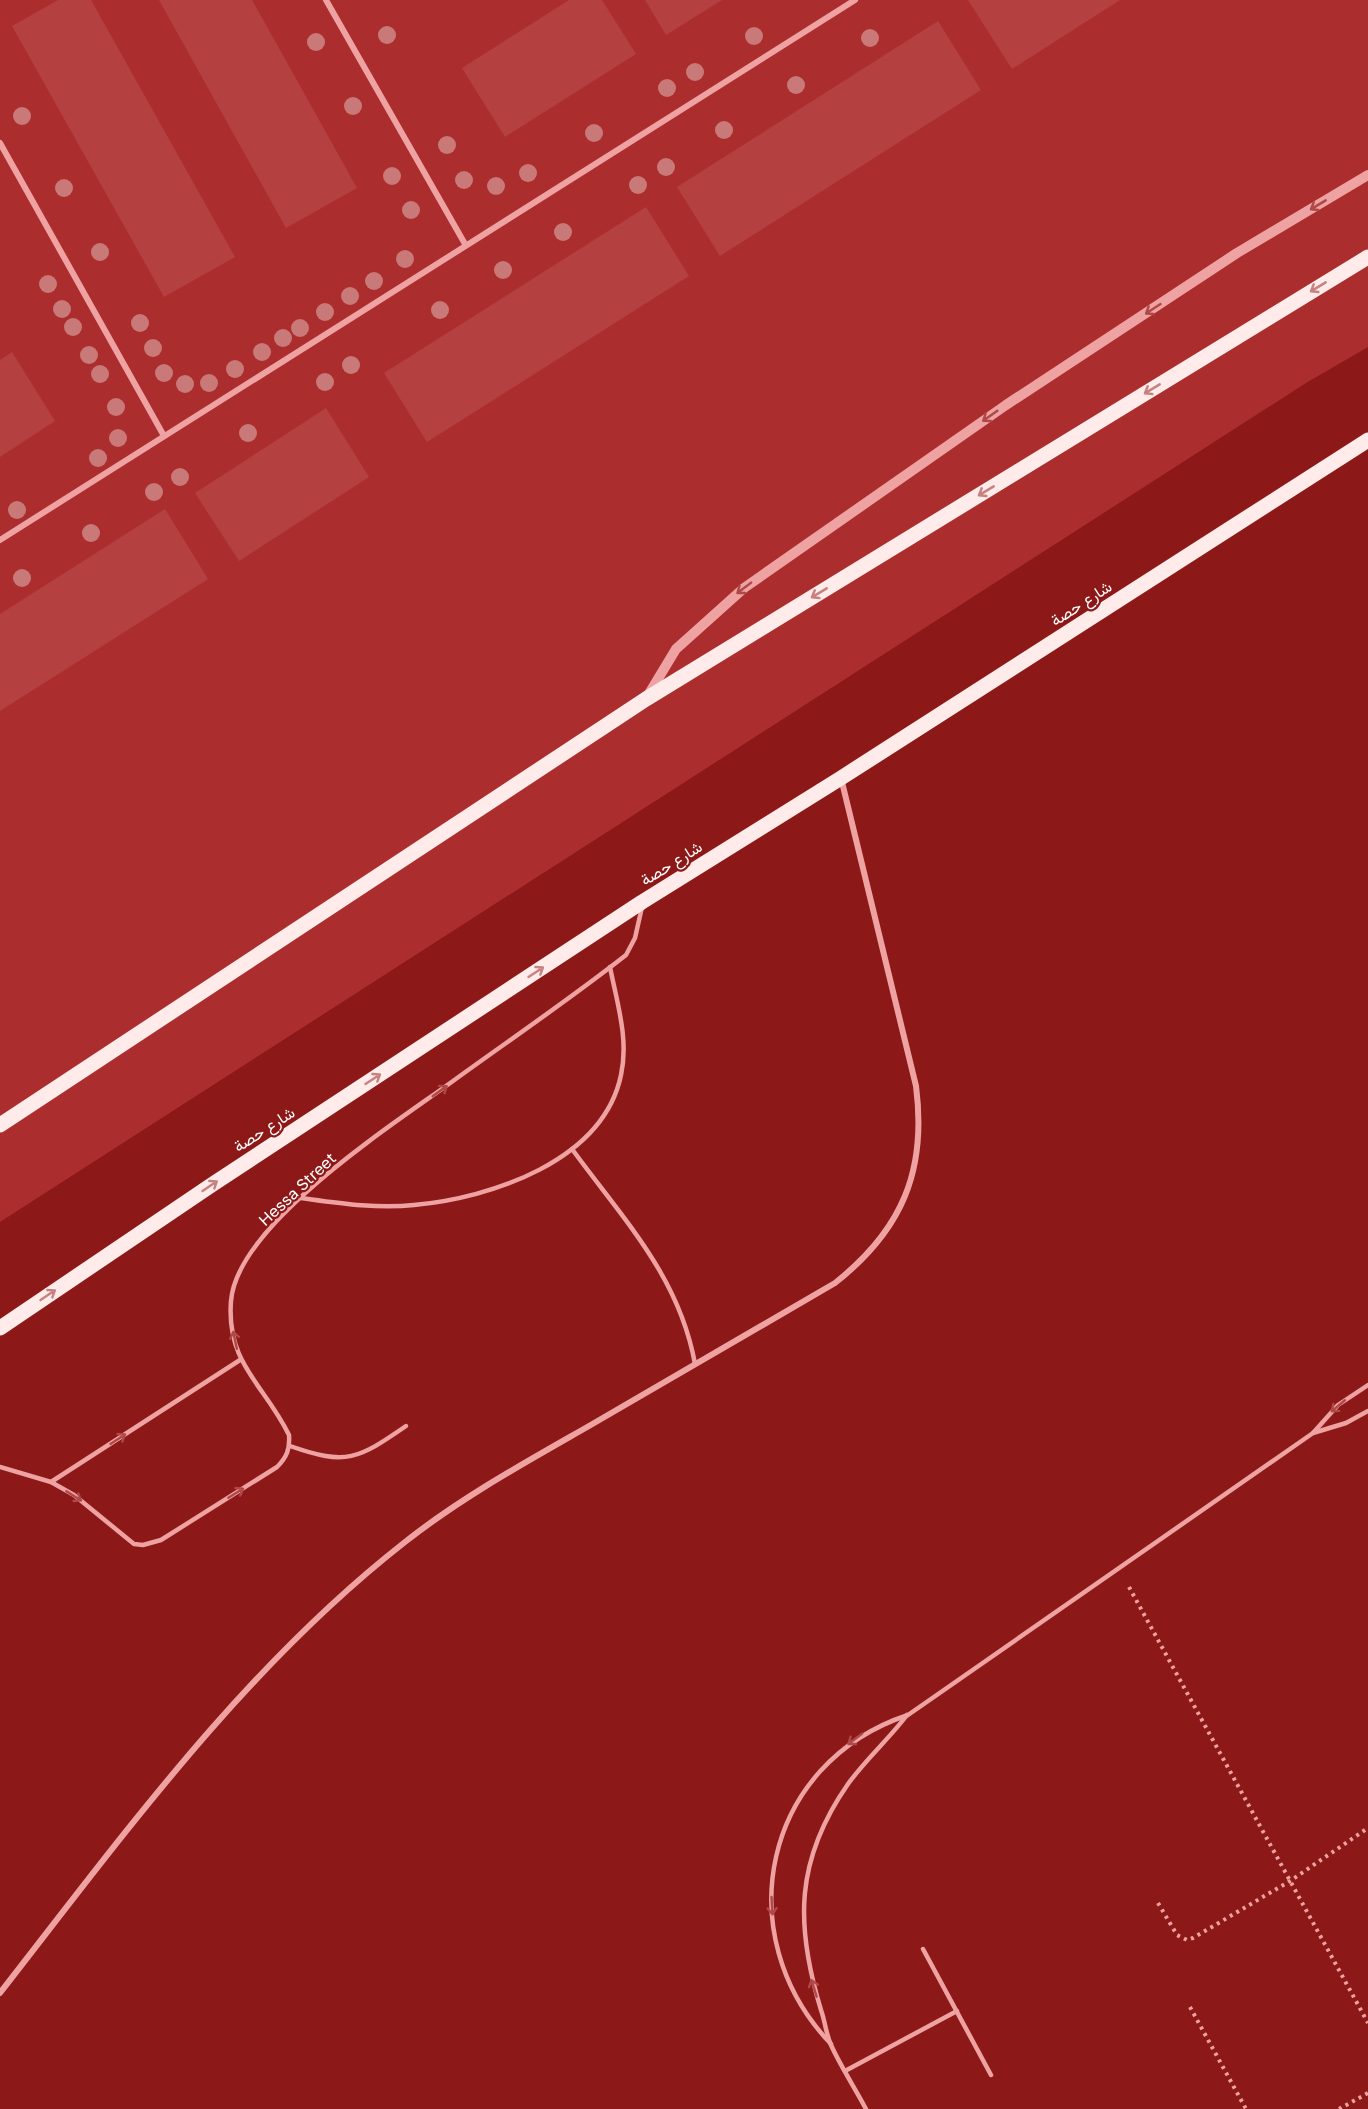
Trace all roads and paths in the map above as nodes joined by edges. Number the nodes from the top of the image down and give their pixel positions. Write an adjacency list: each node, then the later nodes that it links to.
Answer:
1 (326, 0): 5 (street)
2 (855, 0): 5 (street)
3 (0, 143): 7 (street)
4 (1368, 175): 10 (street, one-way to 10)
5 (465, 244): 7 (street)
6 (1368, 256): 10 (main road, one-way to 10)
7 (164, 436): 9 (street)
8 (1368, 440): 11 (main road, شارع حصة)
9 (0, 540)
10 (646, 699): 14 (main road)
11 (841, 778): 12 (main road, شارع حصة); 19 (street)
12 (642, 902): 13 (lane, Hessa Street); 17 (main road, شارع حصة, one-way to 12)
13 (610, 968): 15 (lane); 16 (lane, Hessa Street, one-way to 13)
14 (0, 1125)
15 (572, 1149): 16 (lane); 19 (lane)
16 (301, 1198): 18 (lane, Hessa Street, one-way to 16)
17 (0, 1328)
18 (240, 1360): 24 (lane, Hessa Street); 26 (lane, one-way to 18)
19 (695, 1364): 33 (street)
20 (1368, 1385): 23 (lane, one-way to 23)
21 (1368, 1410): 23 (lane)
22 (406, 1426): 24 (lane)
23 (1313, 1433): 27 (lane)
24 (290, 1446): 26 (lane, one-way to 24)
25 (0, 1467): 26 (lane)
26 (51, 1482)
27 (1118, 1568): 28 (lane); 30 (path)
28 (908, 1714): 37 (lane, one-way to 28); 37 (lane, one-way to 37)
29 (1368, 1828): 30 (path)
30 (1290, 1881): 31 (path); 36 (path)
31 (1158, 1903)
32 (923, 1949): 35 (lane)
33 (0, 1993)
34 (1190, 2007): 42 (path)
35 (957, 2011): 38 (lane); 39 (lane)
36 (1368, 2023)
37 (831, 2044): 38 (lane)
38 (845, 2071): 41 (lane)
39 (991, 2075)
40 (1368, 2093): 43 (path)
41 (866, 2109)
42 (1246, 2109)
43 (1339, 2109)

